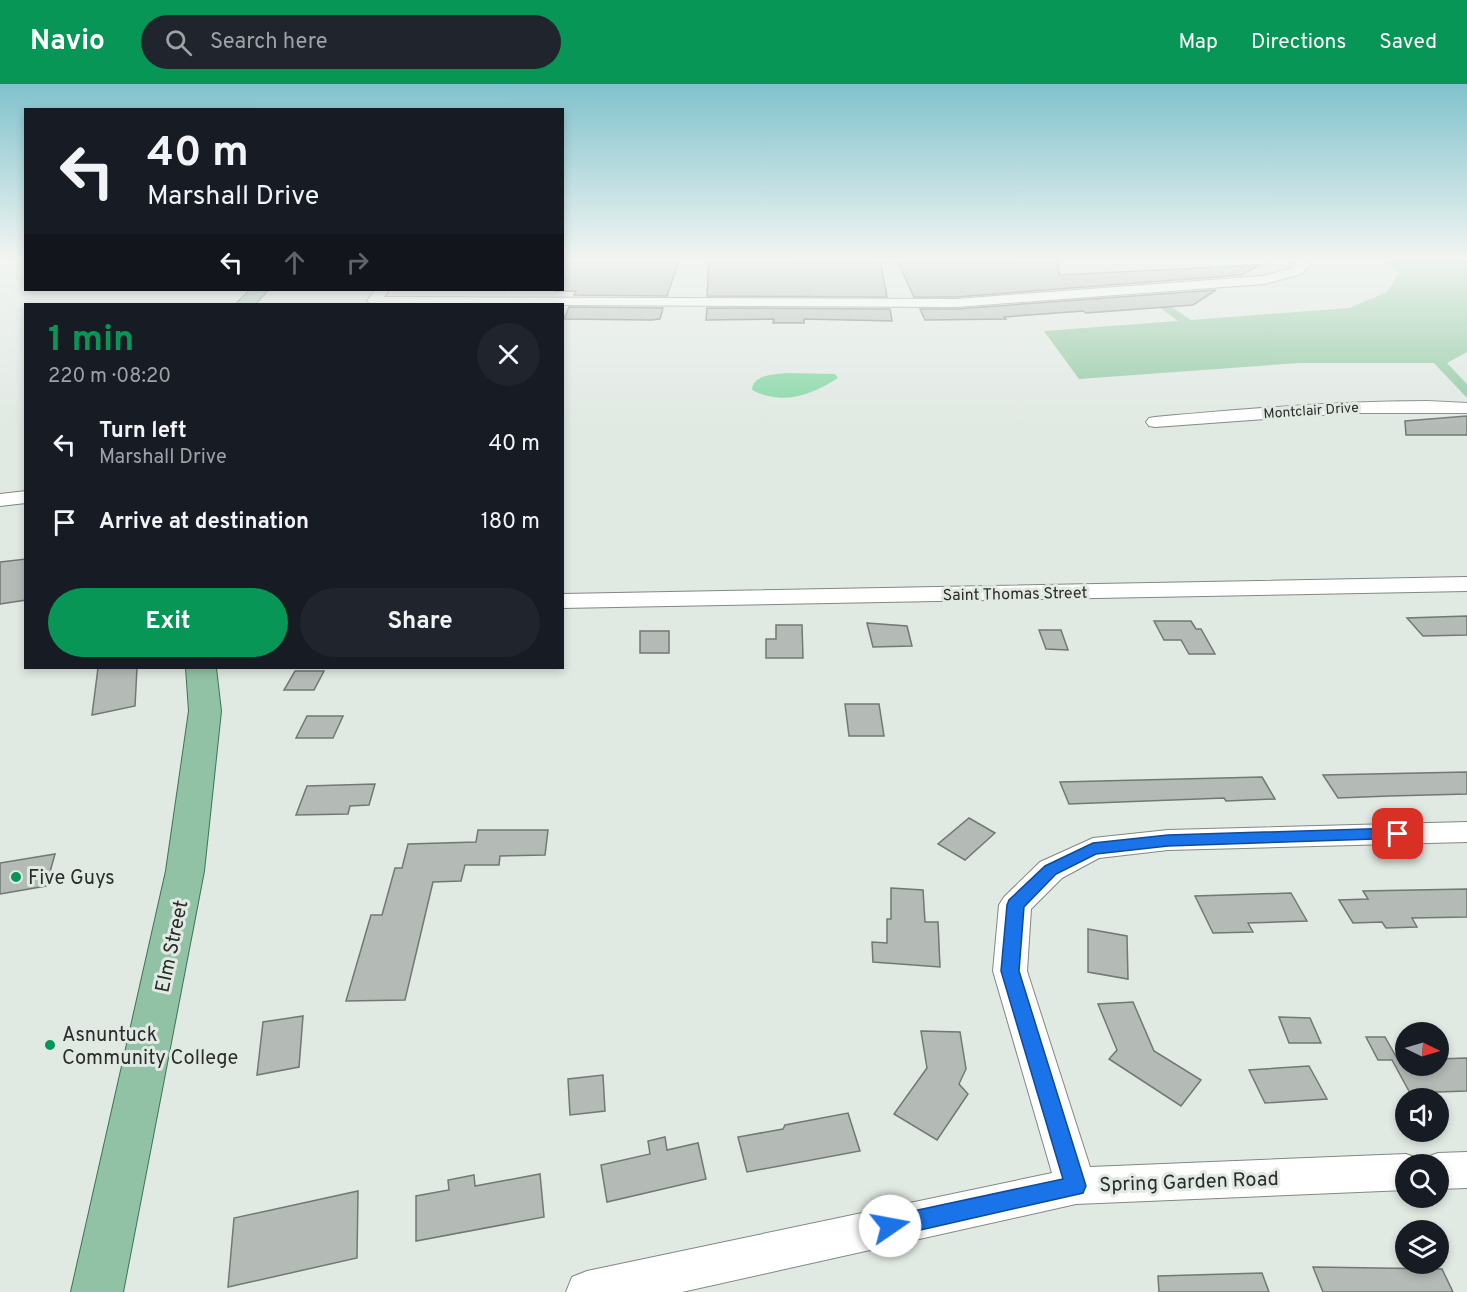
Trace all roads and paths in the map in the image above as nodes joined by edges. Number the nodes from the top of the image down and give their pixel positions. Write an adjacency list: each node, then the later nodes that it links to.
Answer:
1 (1467, 408): 2 (street, Montclair Drive)
2 (1155, 422)
3 (24, 488): 4 (street)
4 (0, 491)
5 (24, 497): 6 (street)
6 (0, 500)
7 (1467, 584): 8 (street, Saint Thomas Street)
8 (564, 601)
9 (201, 669): 15 (main road, Elm Street)
10 (1467, 832): 14 (street)
11 (1467, 1170): 12 (street)
12 (1449, 1171)
13 (1395, 1172): 14 (street, Spring Garden Road)
14 (1076, 1186): 16 (street, Spring Garden Road)
15 (97, 1292)
16 (587, 1292)

